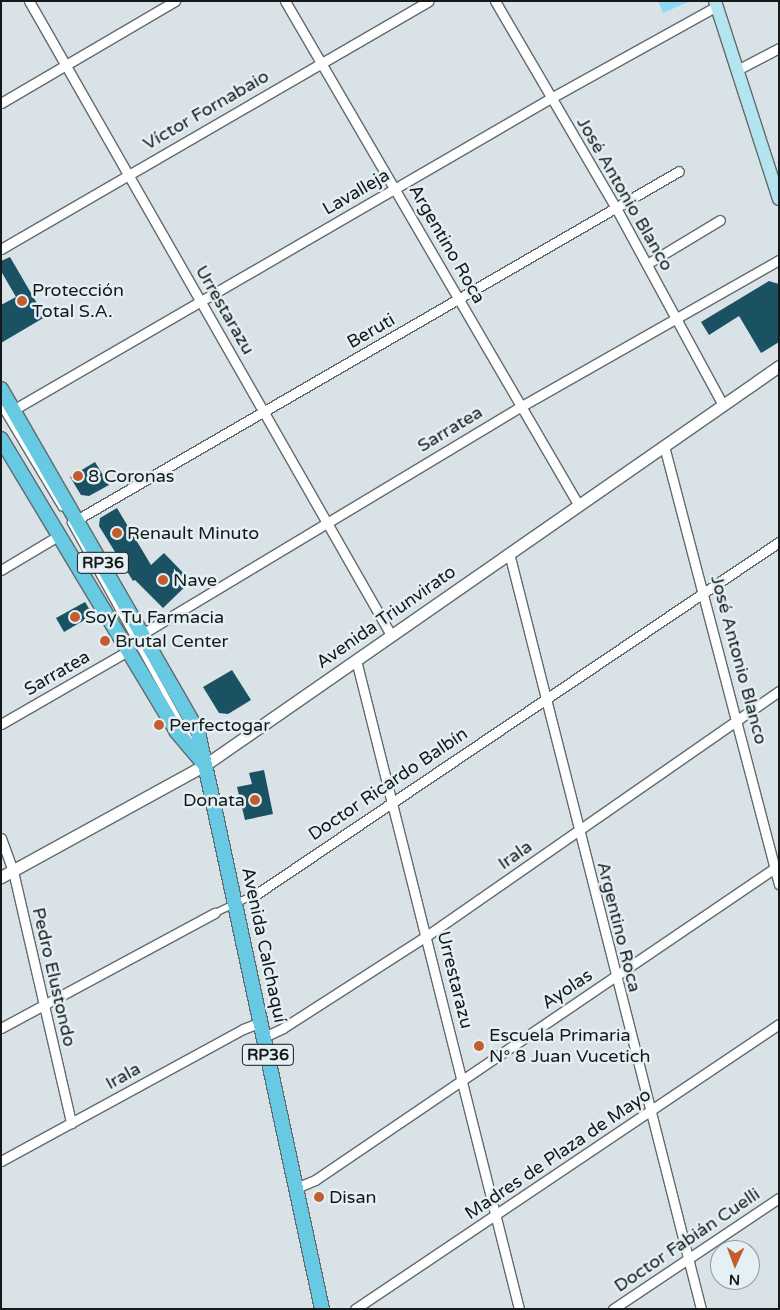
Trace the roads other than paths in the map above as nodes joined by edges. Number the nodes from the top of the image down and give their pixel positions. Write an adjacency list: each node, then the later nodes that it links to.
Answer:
1 (29, 1): 9 (street, Urrestarazu)
2 (176, 1): 9 (street)
3 (286, 1): 8 (street, Argentino Roca)
4 (428, 1): 8 (street, Víctor Fornabaio)
5 (494, 1): 11 (street, José Antonio Blanco)
6 (716, 4): 10 (main road); 11 (street, Lavalleja)
7 (779, 48): 10 (street)
8 (323, 62): 14 (street, Víctor Fornabaio); 15 (street, Argentino Roca)
9 (66, 65): 12 (street); 14 (street, Urrestarazu)
10 (737, 70): 16 (main road)
11 (551, 98): 15 (street, Lavalleja); 17 (street, José Antonio Blanco)
12 (1, 103)
13 (679, 171): 17 (street, Beruti)
14 (128, 174): 19 (street, Víctor Fornabaio); 23 (street, Urrestarazu)
15 (396, 188): 22 (street, Argentino Roca); 23 (street, Lavalleja)
16 (779, 199)
17 (616, 208): 21 (street, José Antonio Blanco); 22 (street, Beruti)
18 (720, 220): 21 (street)
19 (1, 249)
20 (779, 260): 24 (street, Sarratea)
21 (647, 264): 24 (street, José Antonio Blanco)
22 (460, 298): 29 (street, Argentino Roca); 31 (street, Beruti)
23 (200, 300): 30 (street, Lavalleja); 31 (street, Urrestarazu)
24 (676, 317): 28 (street, José Antonio Blanco); 29 (street, Sarratea)
25 (779, 366): 28 (street, Avenida Triunvirato)
26 (1, 389): 30 (main road, Avenida Calchaquí / RP36)
27 (1, 393): 30 (lane)
28 (723, 405): 33 (street, Avenida Triunvirato)
29 (520, 407): 34 (street, Argentino Roca); 36 (street, Sarratea)
30 (7, 409): 35 (main road, Avenida Calchaquí / RP36); 50 (lane)
31 (264, 411): 35 (street, Beruti); 36 (street, Urrestarazu)
32 (1, 439): 37 (main road, Avenida Calchaquí / RP36)
33 (664, 446): 34 (street, Avenida Triunvirato); 41 (street, José Antonio Blanco)
34 (578, 504): 39 (street, Avenida Triunvirato)
35 (78, 519): 42 (main road, Avenida Calchaquí / RP36)
36 (327, 521): 42 (street, Sarratea); 43 (street, Urrestarazu)
37 (58, 536): 40 (street); 44 (main road, Avenida Calchaquí / RP36)
38 (779, 542): 41 (street, Doctor Ricardo Balbín)
39 (509, 552): 43 (street, Avenida Triunvirato); 47 (street, Argentino Roca)
40 (1, 570)
41 (704, 592): 47 (street, Doctor Ricardo Balbín); 48 (street, José Antonio Blanco)
42 (142, 634): 50 (main road, Avenida Calchaquí / RP36)
43 (391, 635): 45 (street, Avenida Triunvirato)
44 (128, 650): 49 (street, Sarratea); 50 (main road, Avenida Calchaquí / RP36)
45 (356, 660): 50 (street, Avenida Triunvirato); 51 (street, Urrestarazu)
46 (779, 691): 48 (street, Irala)
47 (546, 696): 51 (street, Doctor Ricardo Balbín); 52 (street, Argentino Roca)
48 (738, 719): 52 (street, Irala); 54 (street, José Antonio Blanco)
49 (1, 724)
50 (205, 765): 55 (street, Avenida Triunvirato); 59 (main road, Avenida Calchaquí / RP36)
51 (393, 800): 58 (street, Doctor Ricardo Balbín); 61 (street, Urrestarazu)
52 (578, 831): 61 (street, Irala); 62 (street, Argentino Roca)
53 (1, 838): 55 (street, Pedro Elustondo)
54 (777, 866): 57 (street, José Antonio Blanco); 62 (street, Ayolas)
55 (13, 871): 56 (street, Avenida Triunvirato); 63 (street, Pedro Elustondo)
56 (1, 877)
57 (779, 884)
58 (258, 893): 59 (street, Doctor Ricardo Balbín)
59 (236, 905): 60 (street, Doctor Ricardo Balbín); 64 (main road, Avenida Calchaquí / RP36)
60 (215, 913): 63 (street, Doctor Ricardo Balbín)
61 (428, 935): 67 (street, Irala); 68 (street, Urrestarazu)
62 (615, 977): 68 (street, Ayolas); 69 (street, Argentino Roca)
63 (43, 1004): 66 (street, Doctor Ricardo Balbín); 70 (street, Pedro Elustondo)
64 (262, 1022): 67 (main road, Avenida Calchaquí / RP36); 70 (street, Irala)
65 (779, 1024): 69 (street, Madres de Plaza de Mayo)
66 (1, 1028)
67 (264, 1037): 72 (main road, Avenida Calchaquí / RP36)
68 (462, 1078): 72 (street, Ayolas); 74 (street, Urrestarazu)
69 (648, 1112): 74 (street, Madres de Plaza de Mayo); 75 (street, Argentino Roca)
70 (71, 1123): 71 (street, Irala)
71 (1, 1161)
72 (296, 1188): 76 (main road, Avenida Calchaquí / RP36)
73 (779, 1198): 75 (street, Doctor Fabián Cuelli)
74 (496, 1216): 77 (street, Madres de Plaza de Mayo); 78 (street, Urrestarazu)
75 (686, 1259): 79 (street, Doctor Fabián Cuelli); 80 (street, Argentino Roca)
76 (322, 1309)
77 (355, 1309)
78 (519, 1309)
79 (613, 1309)
80 (700, 1309)

